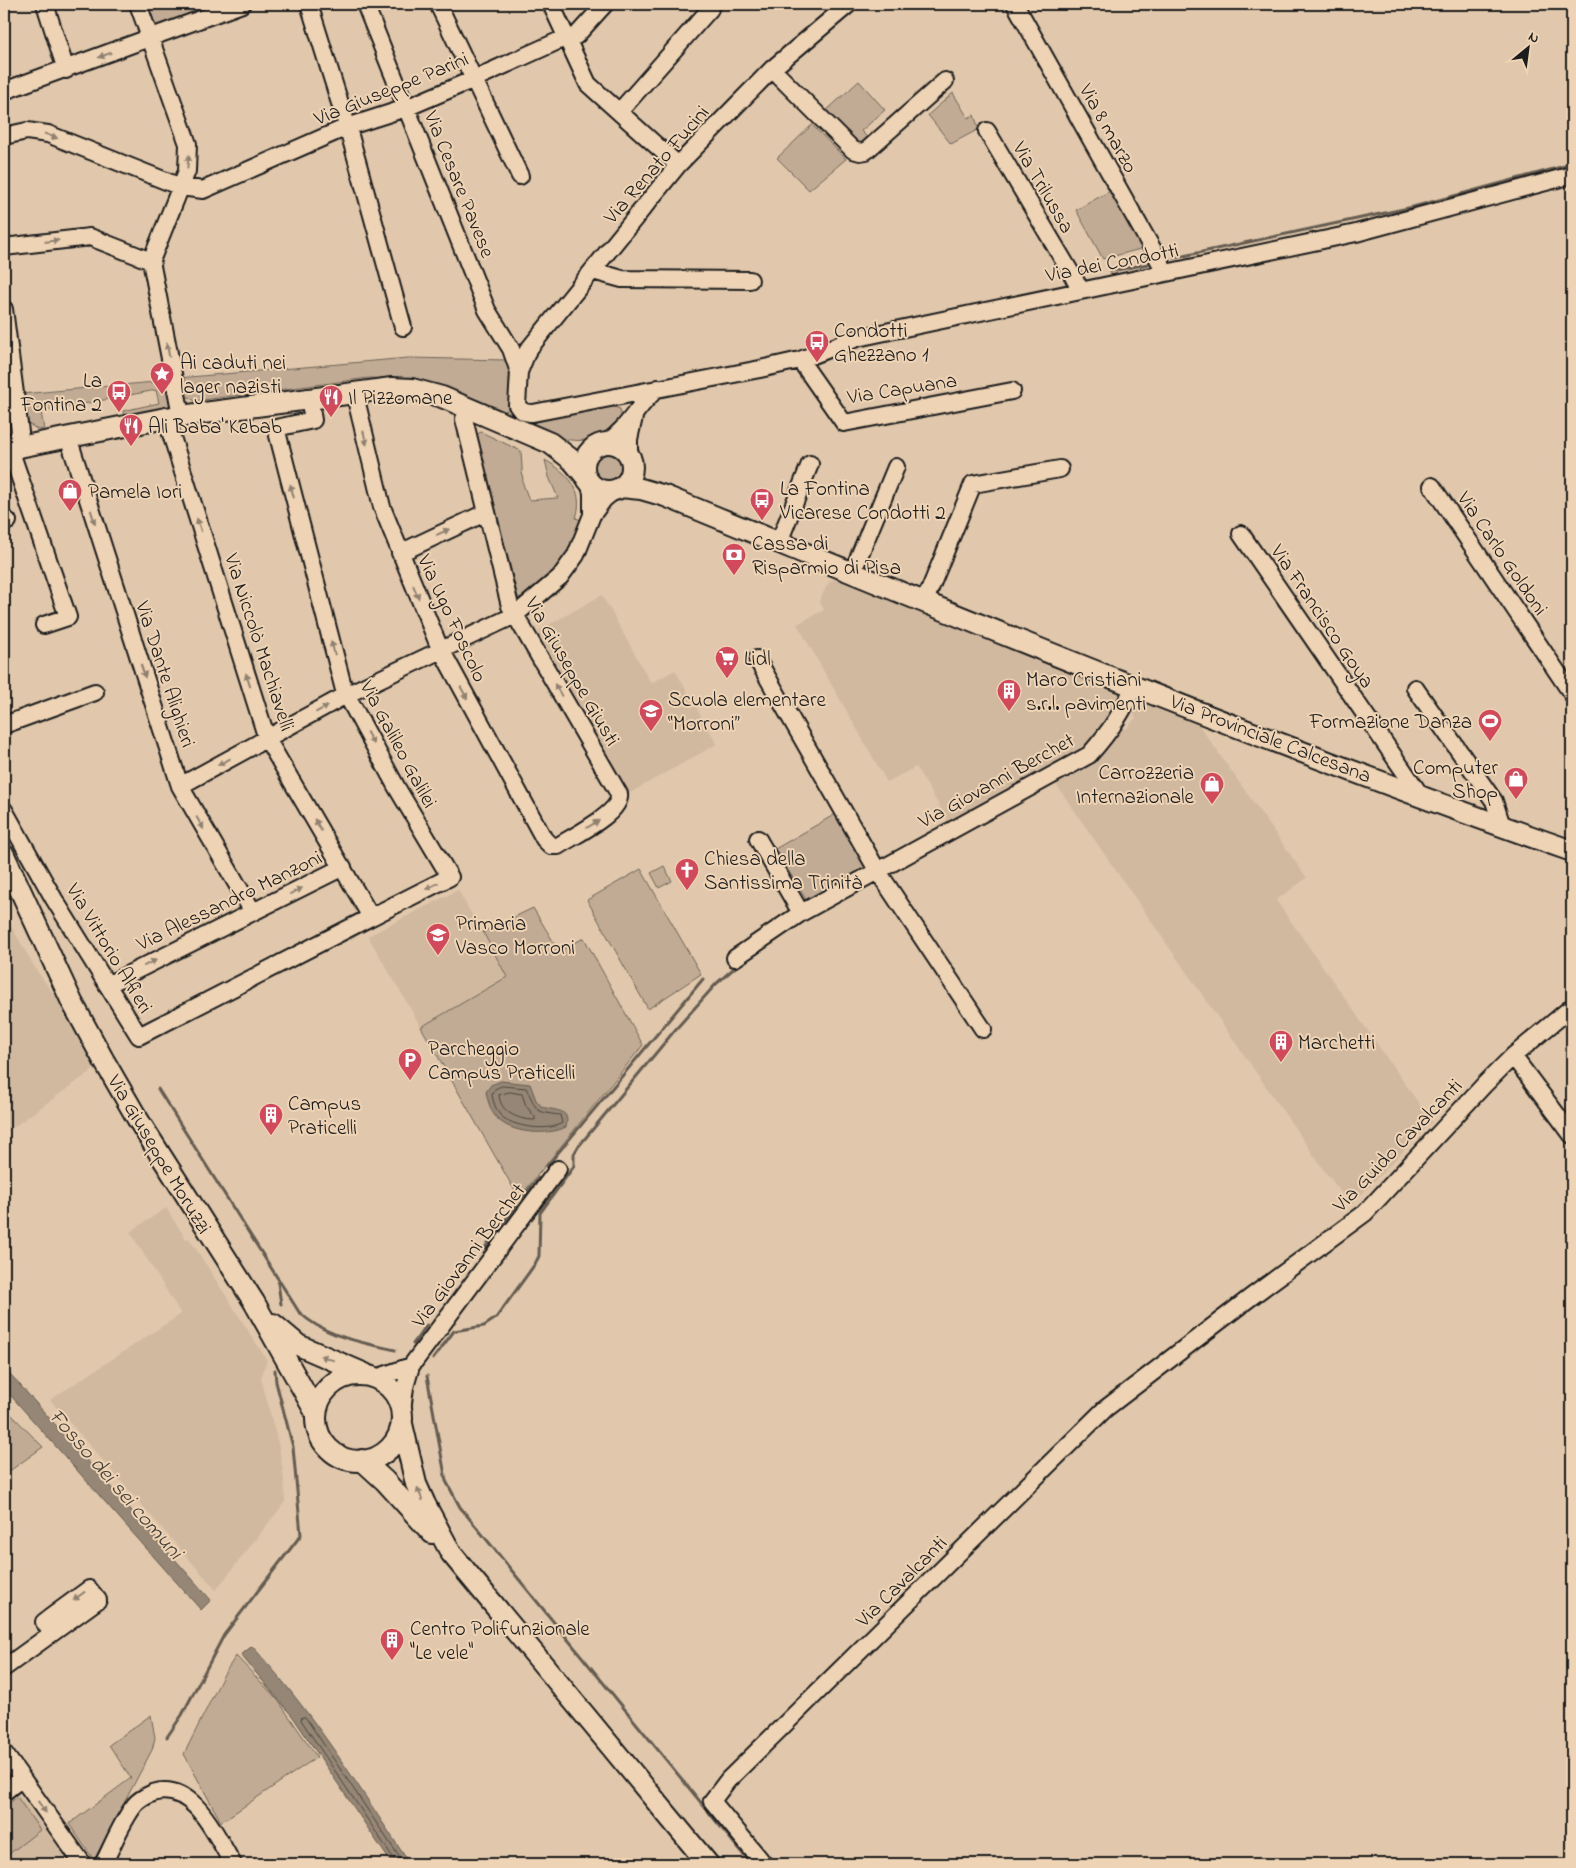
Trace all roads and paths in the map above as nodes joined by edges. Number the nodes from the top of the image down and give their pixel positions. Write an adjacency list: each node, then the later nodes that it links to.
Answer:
1 (45, 4): 15 (street)
2 (138, 4): 12 (street)
3 (242, 4): 12 (street)
4 (309, 4): 21 (street)
5 (365, 4): 19 (street, Via Cesare Pavese)
6 (438, 4): 16 (street)
7 (551, 4): 13 (street)
8 (605, 4): 13 (street, Via Giuseppe Parini)
9 (849, 4): 14 (street, Via Renato Fucini)
10 (1015, 4): 31 (street, Via 8 marzo)
11 (710, 9): 20 (street)
12 (150, 37): 15 (street, one-way to 15); 27 (street, one-way to 12)
13 (567, 37): 16 (street, Via Giuseppe Parini); 20 (street)
14 (772, 69): 17 (street); 24 (street, Via Renato Fucini)
15 (66, 70): 18 (street)
16 (474, 79): 19 (street, Via Giuseppe Parini); 25 (street)
17 (945, 81)
18 (4, 91)
19 (406, 108): 21 (street, Via Giuseppe Parini); 36 (street, Via Cesare Pavese)
20 (619, 112): 24 (street)
21 (347, 127): 27 (street, Via Giuseppe Parini); 35 (street)
22 (987, 131): 33 (street, Via Trilussa)
23 (4, 136): 27 (street, Via Giuseppe Parini, one-way to 27)
24 (678, 165): 30 (street, Via Renato Fucini)
25 (520, 176)
26 (1572, 176): 31 (street, Via dei Condotti)
27 (181, 187): 29 (street)
28 (4, 247): 29 (street, one-way to 29)
29 (151, 260): 46 (street, Via Niccolò Machiavelli, one-way to 29)
30 (593, 271): 32 (street); 37 (street, Via Renato Fucini)
31 (1166, 273): 33 (street, Via dei Condotti)
32 (750, 280)
33 (1081, 290): 38 (street, Via dei Condotti)
34 (4, 309): 51 (street)
35 (403, 327)
36 (511, 349): 37 (street); 39 (street, Via Cesare Pavese)
37 (528, 350): 39 (street, Via Renato Fucini)
38 (800, 360): 40 (street, Via dei Condotti); 42 (street, Via Capuana)
39 (519, 372): 43 (street, Via dei Condotti)
40 (660, 387): 43 (street, Via dei Condotti); 45 (street)
41 (354, 391): 44 (main road); 49 (main road); 64 (street, Via Ugo Foscolo, one-way to 64)
42 (1012, 391)
43 (617, 396): 45 (street)
44 (308, 397): 46 (main road); 75 (street, Via Galileo Galilei, one-way to 44)
45 (636, 410): 50 (street); 52 (street)
46 (174, 416): 48 (main road); 77 (street, Via Niccolò Machiavelli, one-way to 46)
47 (464, 418): 60 (street, Via Giuseppe Giusti)
48 (68, 437): 51 (main road); 78 (street, Via Dante Alighieri, one-way to 78)
49 (550, 443): 50 (main road); 56 (main road)
50 (599, 445): 52 (main road); 56 (main road)
51 (6, 449): 68 (street)
52 (631, 461): 58 (main road); 59 (main road, Via Provinciale Calcesana)
53 (810, 464): 63 (street)
54 (896, 468): 65 (street)
55 (1060, 468): 66 (street)
56 (588, 480): 58 (main road); 61 (street)
57 (1432, 486): 74 (street, Via Carlo Goldoni)
58 (618, 489): 59 (main road, Via Provinciale Calcesana); 61 (street)
59 (665, 496): 63 (main road, Via Provinciale Calcesana)
60 (487, 512): 64 (street, one-way to 60); 67 (street, Via Giuseppe Giusti)
61 (592, 515): 67 (street)
62 (1241, 534): 79 (street, Via Francisco Goya)
63 (779, 542): 65 (main road, Via Provinciale Calcesana)
64 (400, 553): 69 (street, Via Ugo Foscolo, one-way to 69)
65 (853, 572): 66 (main road, Via Provinciale Calcesana)
66 (925, 601): 71 (main road, Via Provinciale Calcesana)
67 (515, 615): 69 (street); 83 (street, Via Giuseppe Giusti, one-way to 67)
68 (44, 625)
69 (441, 651): 75 (street); 83 (street, Via Ugo Foscolo, one-way to 83)
70 (757, 659): 87 (street)
71 (1134, 685): 79 (main road, Via Provinciale Calcesana); 87 (street, Via Giovanni Berchet)
72 (1415, 688): 81 (street)
73 (95, 692): 76 (street)
74 (1572, 694)
75 (346, 695): 77 (street, one-way to 75); 91 (street, Via Galileo Galilei, one-way to 91)
76 (4, 726)
77 (267, 739): 78 (street, one-way to 78); 86 (street, Via Niccolò Machiavelli, one-way to 77)
78 (180, 786): 89 (street, Via Dante Alighieri, one-way to 89)
79 (1421, 796): 81 (main road, Via Provinciale Calcesana)
80 (4, 810): 93 (street, Via Vittorio Alfieri)
81 (1502, 826): 84 (main road, Via Provinciale Calcesana)
82 (758, 839): 90 (street)
83 (551, 846)
84 (1572, 851)
85 (4, 855): 94 (main road, Via Giuseppe Moruzzi)
86 (343, 867): 89 (street, Via Alessandro Manzoni, one-way to 86); 91 (street)
87 (877, 870): 90 (street, Via Giovanni Berchet); 96 (street)
88 (4, 881): 94 (main road, Via Giuseppe Moruzzi)
89 (253, 912): 93 (street, Via Alessandro Manzoni, one-way to 89)
90 (801, 913): 92 (street, Via Giovanni Berchet)
91 (371, 917): 93 (street, Via Vittorio Alfieri)
92 (735, 958)
93 (106, 985)
94 (72, 1002): 100 (main road, Via Giuseppe Moruzzi)
95 (1572, 1006): 97 (street, Via Guido Cavalcanti)
96 (983, 1029)
97 (1514, 1056): 98 (street); 103 (street, Via Guido Cavalcanti)
98 (1572, 1135)
99 (558, 1169): 101 (street, Via Giovanni Berchet)
100 (254, 1302): 102 (main road, Via Giuseppe Moruzzi, one-way to 100); 104 (main road, Via Giuseppe Moruzzi)
101 (411, 1366): 102 (street); 105 (street, Via Giovanni Berchet)
102 (374, 1377): 104 (main road); 105 (main road)
103 (1124, 1394): 117 (street, Via Cavalcanti)
104 (316, 1413): 106 (main road)
105 (402, 1418): 106 (main road); 107 (main road, one-way to 105)
106 (362, 1460): 107 (main road)
107 (451, 1552): 116 (main road)
108 (52, 1633): 109 (street)
109 (4, 1668)
110 (4, 1753): 111 (street)
111 (22, 1778): 112 (street); 113 (street, one-way to 113)
112 (4, 1792)
113 (83, 1864)
114 (103, 1864): 115 (street)
115 (233, 1864)
116 (708, 1864)
117 (764, 1864)

